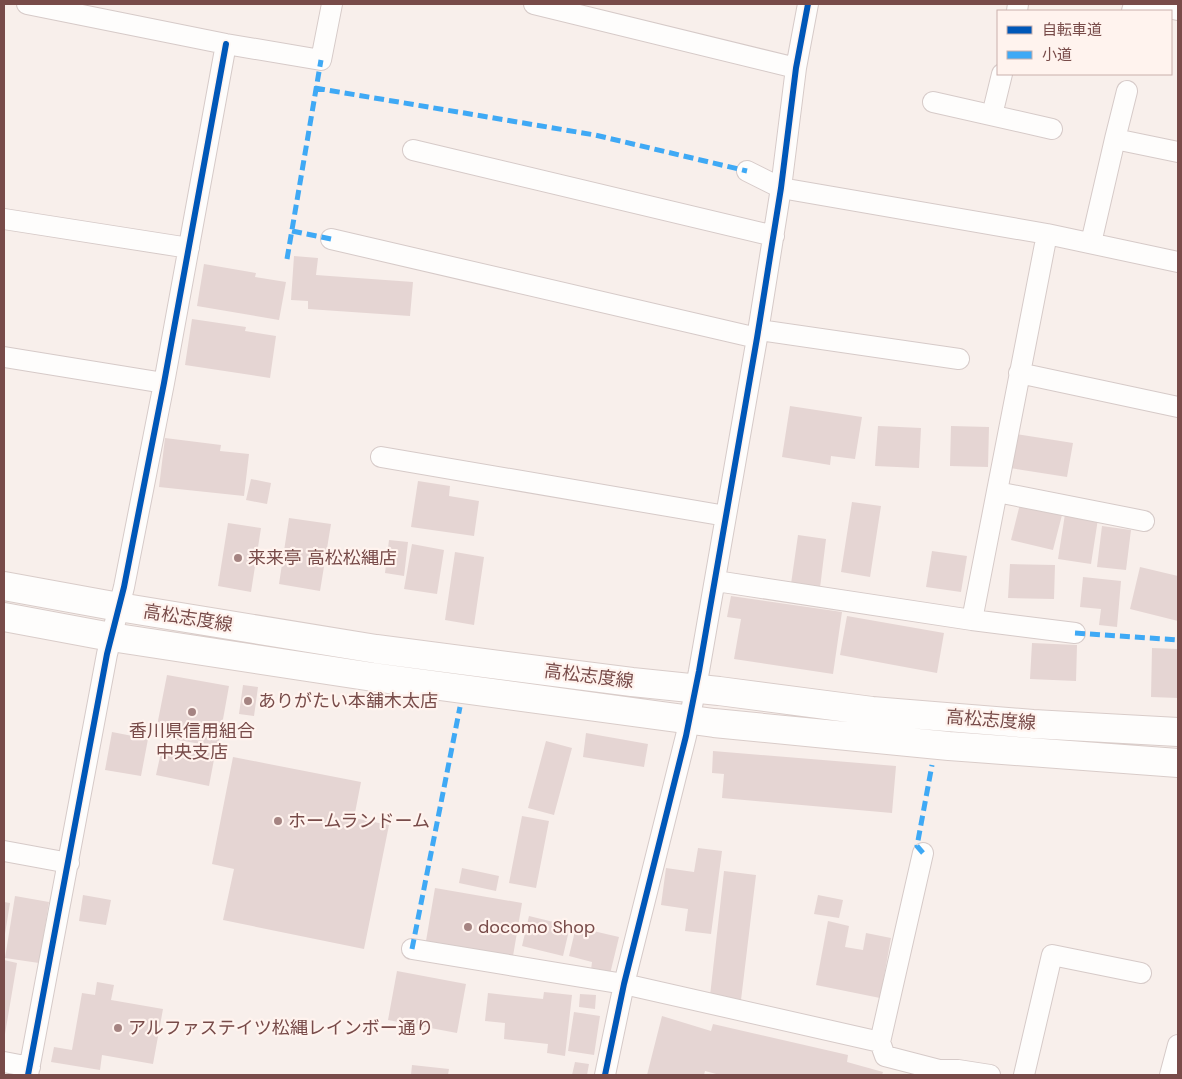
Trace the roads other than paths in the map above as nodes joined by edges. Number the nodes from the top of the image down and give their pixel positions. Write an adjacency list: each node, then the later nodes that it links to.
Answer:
1 (27, 4): 7 (street)
2 (332, 4): 7 (street)
3 (534, 4): 8 (street)
4 (808, 4): 8 (street)
5 (1147, 4): 6 (street)
6 (1178, 10)
7 (226, 44): 24 (street)
8 (796, 68): 18 (street)
9 (1002, 75): 12 (street)
10 (1126, 91): 14 (street)
11 (933, 102): 12 (street)
12 (992, 115): 13 (street)
13 (1052, 129)
14 (1115, 139): 16 (street); 23 (street)
15 (413, 150): 21 (street)
16 (1178, 152)
17 (747, 171): 18 (street)
18 (781, 188): 20 (street); 21 (street)
19 (4, 219): 24 (street)
20 (1046, 234): 23 (street); 29 (street)
21 (774, 236): 26 (street)
22 (331, 239): 26 (street)
23 (1091, 243): 25 (street)
24 (188, 248): 30 (street)
25 (1178, 262)
26 (758, 334): 28 (street); 34 (street)
27 (4, 357): 30 (street)
28 (960, 359)
29 (1019, 373): 31 (street); 33 (street)
30 (164, 383): 38 (street)
31 (1178, 407)
32 (381, 457): 34 (street)
33 (997, 492): 35 (street); 40 (street)
34 (726, 516): 36 (street)
35 (1144, 521)
36 (716, 581): 40 (street); 43 (street)
37 (4, 586): 38 (main road, 高松志度線)
38 (119, 607): 42 (street); 43 (main road, 高松志度線)
39 (4, 617): 42 (main road, 高松志度線)
40 (972, 620): 41 (street)
41 (1075, 633)
42 (111, 637): 44 (main road, 高松志度線); 49 (street)
43 (696, 688): 44 (street); 45 (main road, 高松志度線)
44 (689, 720): 46 (main road, 高松志度線); 52 (street)
45 (1178, 732)
46 (1178, 763)
47 (4, 851): 49 (street)
48 (924, 853): 53 (street)
49 (69, 863): 56 (street)
50 (412, 949): 52 (street)
51 (1141, 973): 59 (street)
52 (624, 984): 53 (street); 57 (street)
53 (880, 1042): 58 (street)
54 (1178, 1045): 60 (street)
55 (4, 1062): 56 (street)
56 (29, 1071)
57 (605, 1075)
58 (990, 1075)
59 (1024, 1075)
60 (1170, 1075)

